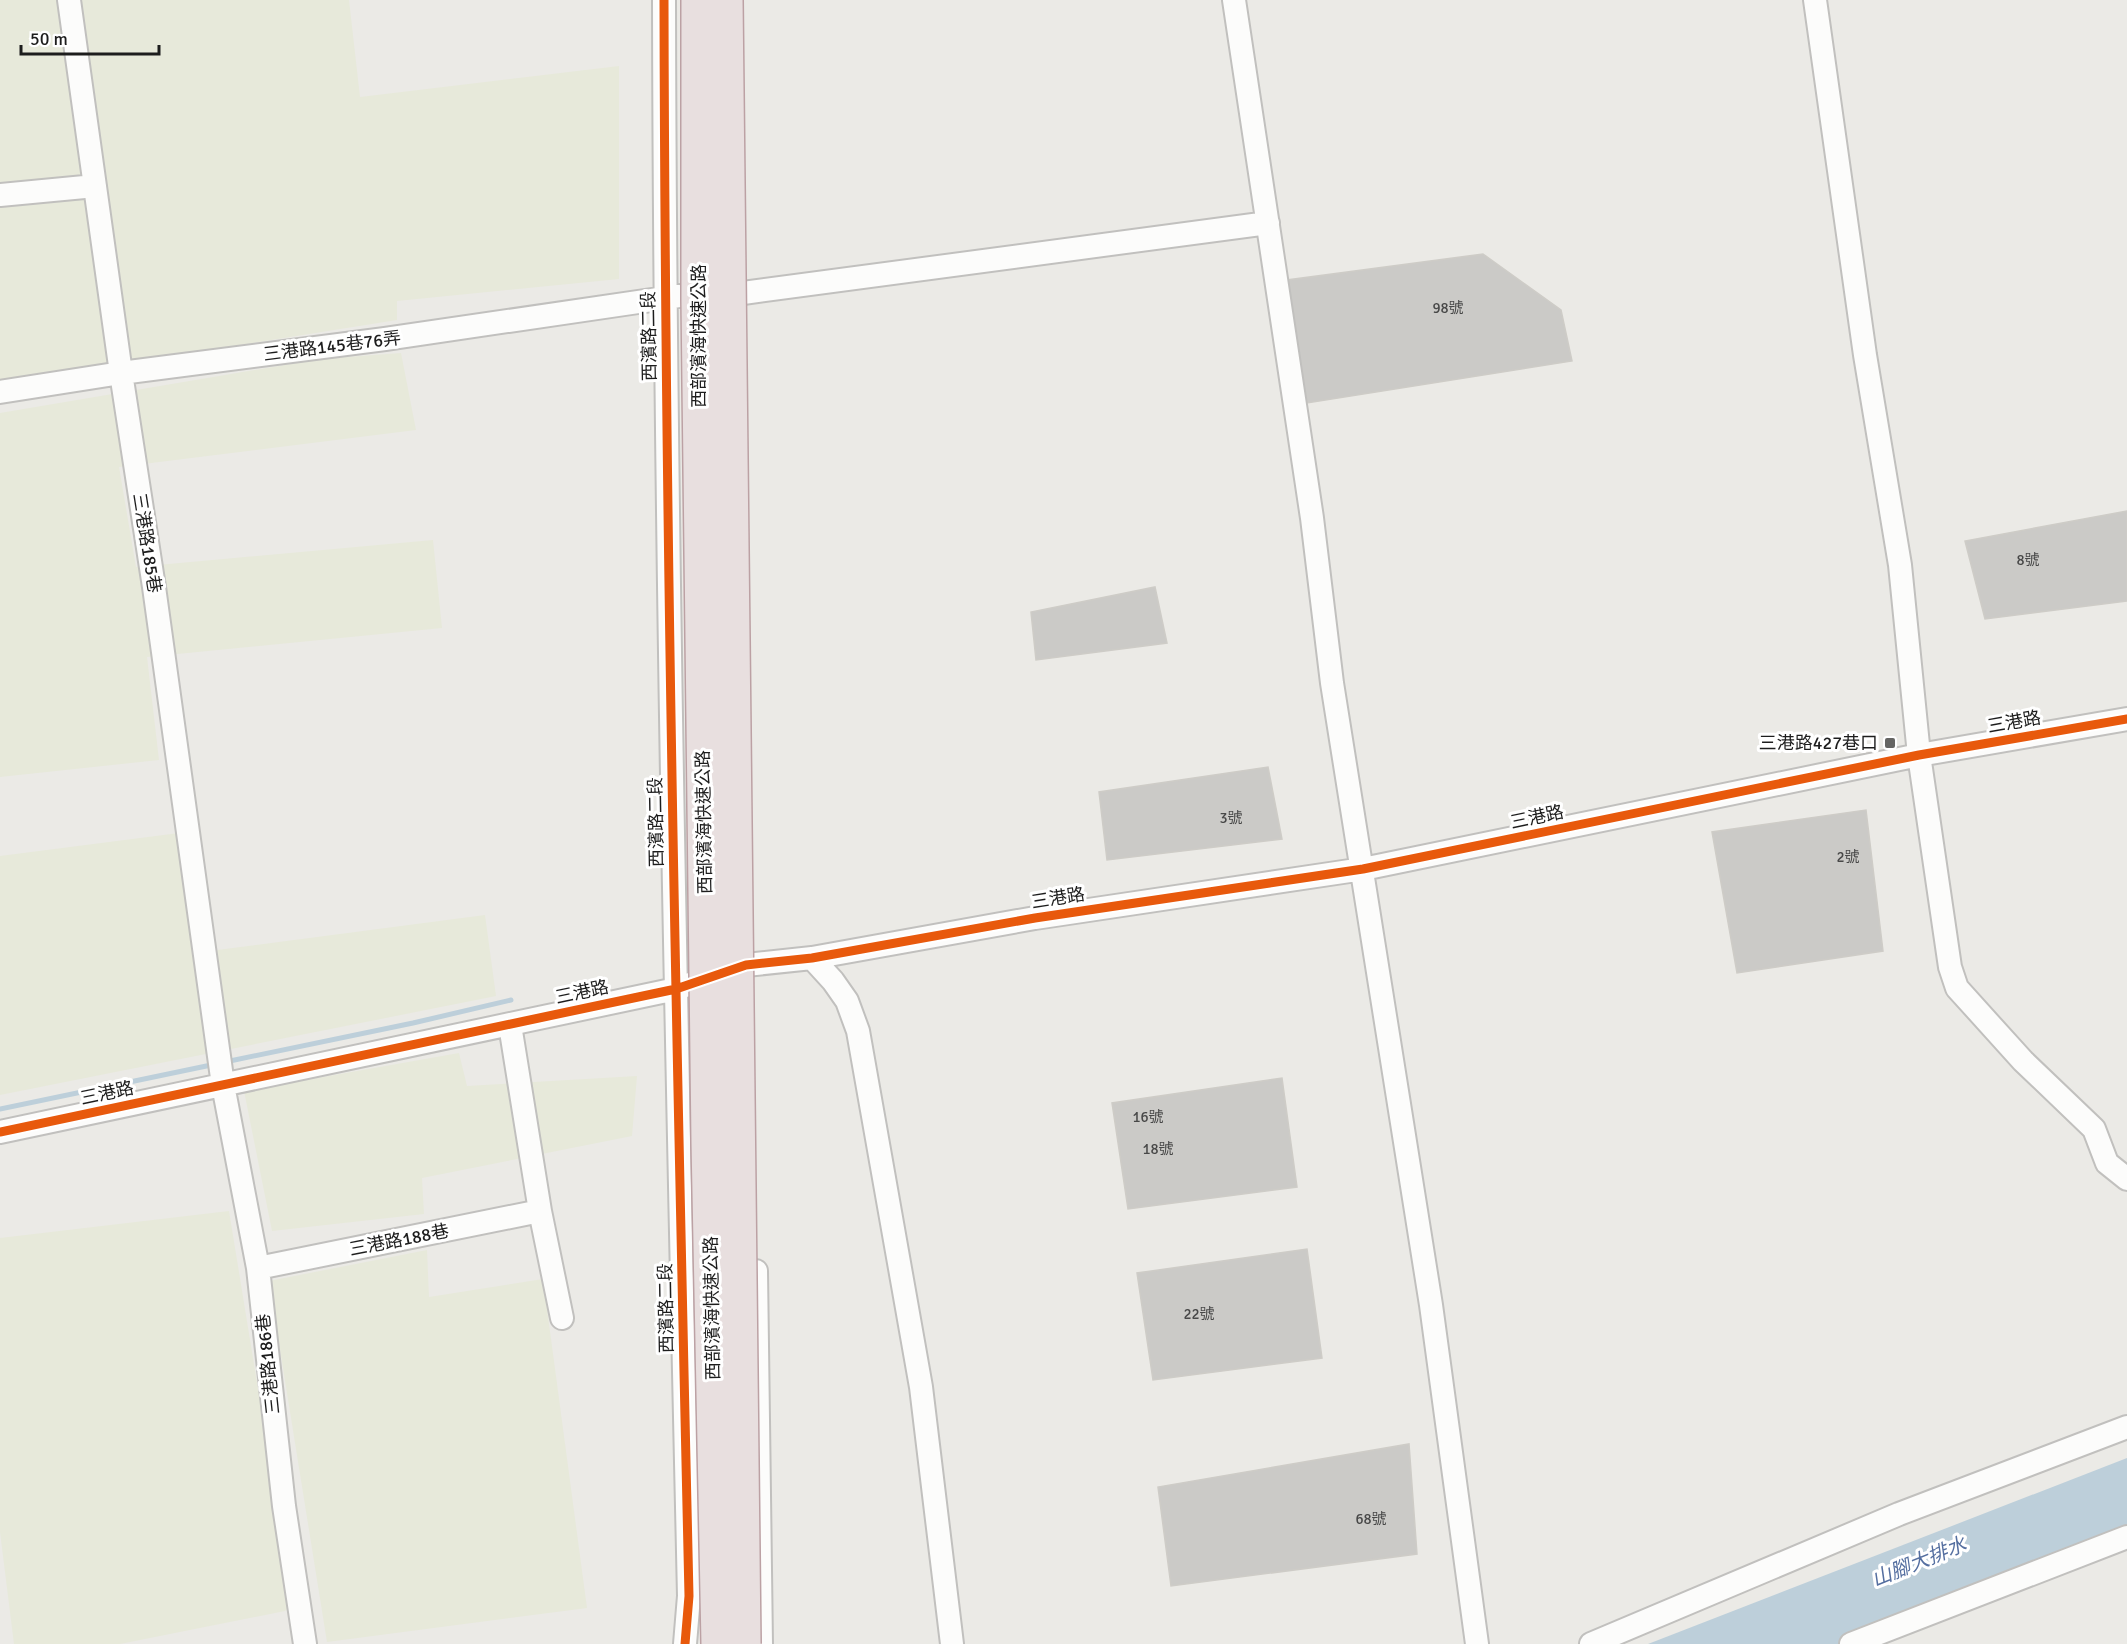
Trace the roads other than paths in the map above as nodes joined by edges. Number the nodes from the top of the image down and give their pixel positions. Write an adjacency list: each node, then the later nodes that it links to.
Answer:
1 (69, 0): 8 (street, 三港路185巷)
2 (664, 0): 12 (street, 西濱路二段)
3 (698, 0): 32 (highway, 西部濱海快速公路, bridge)
4 (726, 0): 33 (highway, 西部濱海快速公路, bridge)
5 (742, 0): 11 (street)
6 (1234, 0): 10 (street)
7 (1815, 0): 16 (street)
8 (95, 186): 9 (street); 13 (street, 三港路185巷)
9 (0, 195)
10 (1268, 223): 11 (street, 三港路145巷76弄); 17 (street)
11 (743, 293): 12 (street, 三港路145巷76弄); 19 (street)
12 (665, 297): 13 (street, 三港路145巷76弄); 20 (street, 西濱路二段)
13 (121, 373): 14 (street, 三港路145巷76弄); 22 (street, 三港路185巷)
14 (0, 392)
15 (2127, 719): 16 (street, 三港路)
16 (1919, 755): 17 (street, 三港路); 24 (street)
17 (1363, 869): 18 (street, 三港路); 36 (street)
18 (812, 958): 19 (street, 三港路); 35 (street)
19 (746, 964): 20 (street, 三港路); 34 (street)
20 (676, 989): 21 (street, 三港路); 31 (street, 西濱路二段)
21 (510, 1025): 22 (street, 三港路); 25 (street)
22 (223, 1085): 23 (street, 三港路); 26 (street, 三港路186巷)
23 (0, 1132)
24 (2127, 1179)
25 (540, 1211): 26 (street, 三港路188巷); 27 (street)
26 (258, 1268): 30 (street, 三港路186巷)
27 (562, 1318)
28 (2127, 1427): 37 (street)
29 (2127, 1537): 38 (street)
30 (305, 1644)
31 (685, 1644)
32 (718, 1644)
33 (744, 1644)
34 (761, 1644)
35 (952, 1644)
36 (1477, 1644)
37 (1591, 1644)
38 (1851, 1644)

